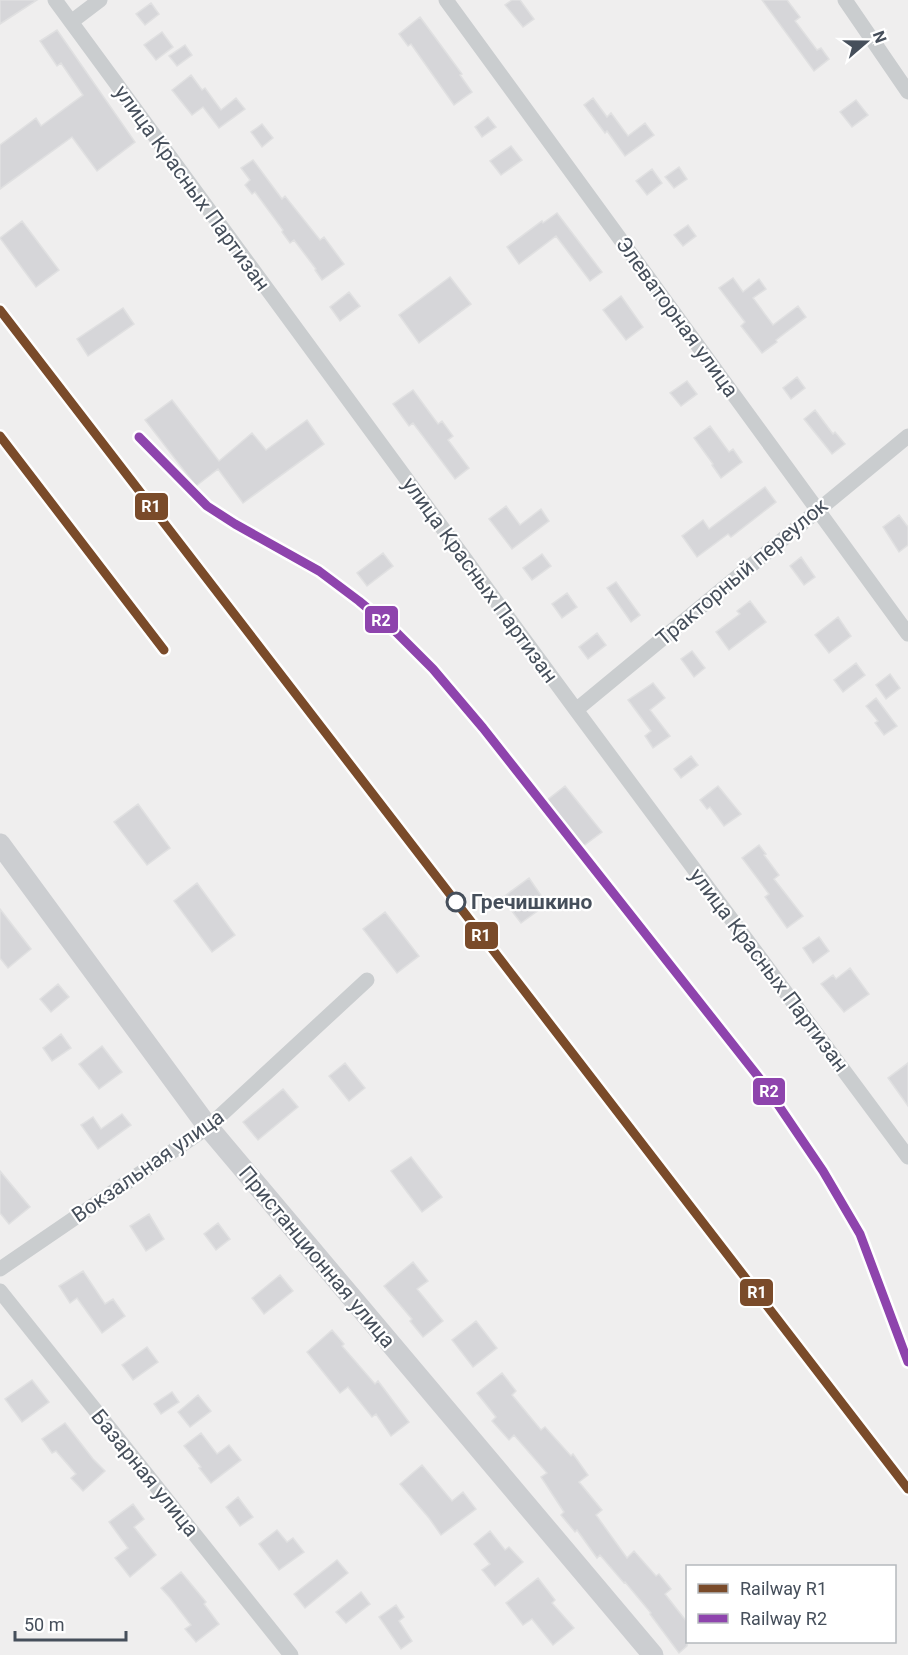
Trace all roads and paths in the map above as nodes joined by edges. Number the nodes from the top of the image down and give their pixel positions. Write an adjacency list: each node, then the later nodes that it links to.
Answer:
1 (55, 0): 5 (street, улица Красных Партизан)
2 (100, 0): 5 (street)
3 (446, 0): 8 (street, Элеваторная улица)
4 (845, 0): 6 (street)
5 (71, 22): 10 (street, улица Красных Партизан)
6 (908, 92)
7 (908, 436): 8 (street, Тракторный переулок)
8 (818, 509): 9 (street, Элеваторная улица); 10 (street, Тракторный переулок)
9 (908, 634)
10 (576, 710): 14 (street, улица Красных Партизан)
11 (0, 844): 13 (street, Пристанционная улица)
12 (367, 980): 13 (street, Вокзальная улица)
13 (208, 1127): 15 (street, Вокзальная улица); 18 (street, Пристанционная улица)
14 (908, 1157)
15 (0, 1269)
16 (0, 1291): 17 (street, Базарная улица)
17 (291, 1655)
18 (653, 1655)

